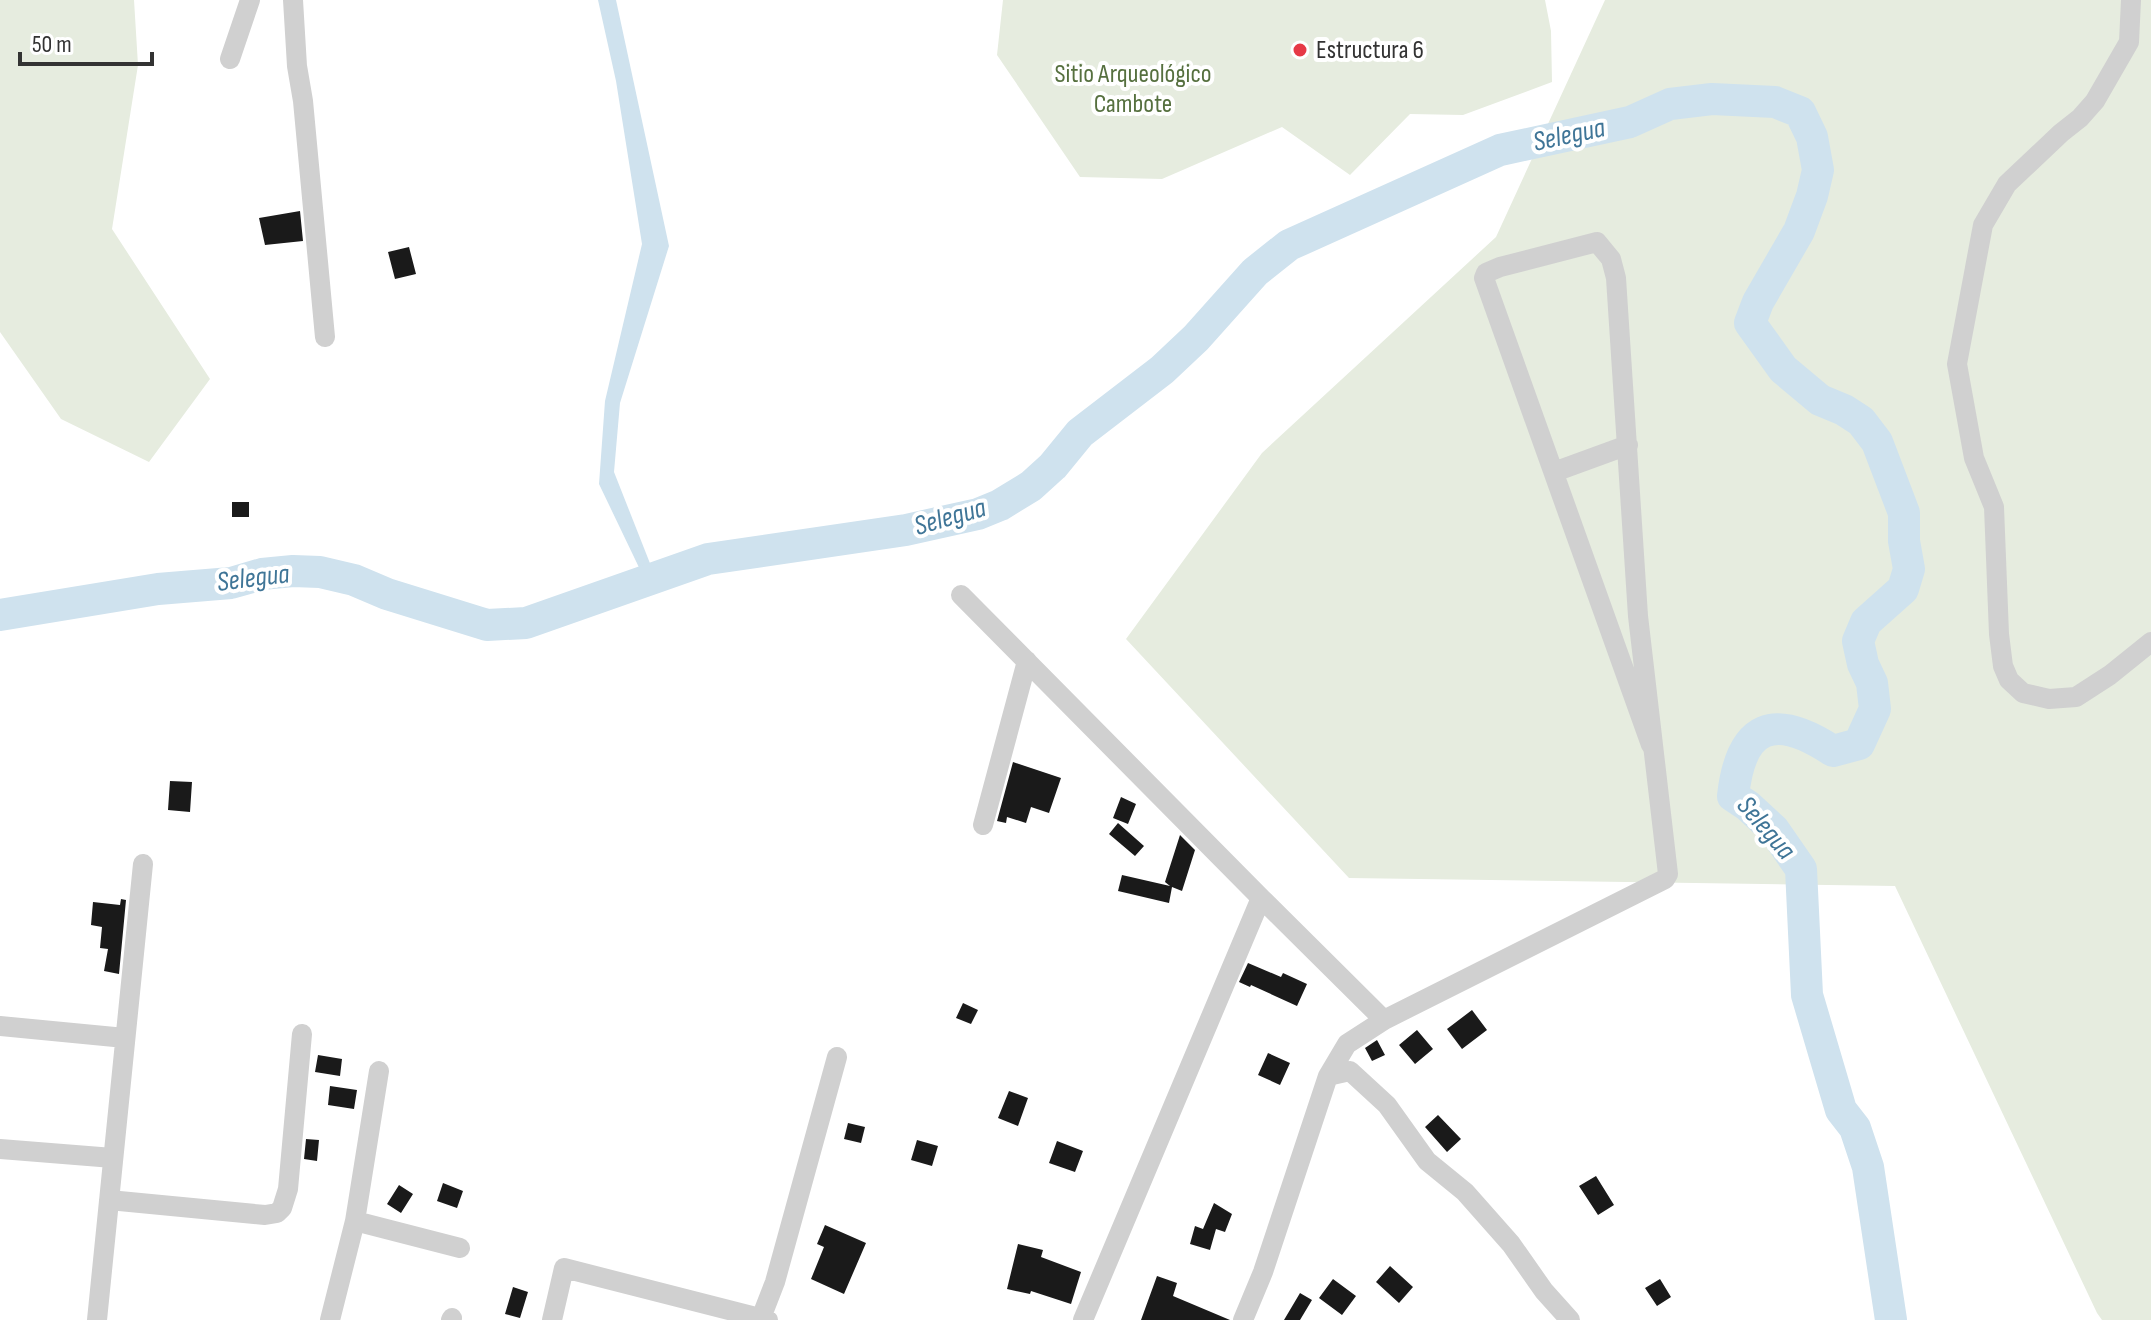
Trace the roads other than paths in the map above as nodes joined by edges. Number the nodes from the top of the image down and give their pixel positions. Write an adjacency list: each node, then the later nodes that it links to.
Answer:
1 (250, 0): 4 (street)
2 (293, 0): 5 (street)
3 (2131, 0): 9 (street)
4 (230, 59)
5 (325, 337)
6 (1628, 445): 7 (street); 7 (street); 11 (street)
7 (1554, 472): 11 (street)
8 (961, 595): 10 (street)
9 (2151, 642)
10 (1027, 661): 12 (street); 14 (street)
11 (1651, 745): 15 (street)
12 (983, 825)
13 (143, 864): 18 (street)
14 (1261, 898): 15 (street); 31 (street)
15 (1384, 1020): 21 (street)
16 (0, 1026): 18 (street)
17 (302, 1034): 24 (street)
18 (125, 1038): 23 (street)
19 (837, 1057): 27 (street)
20 (379, 1071): 25 (street)
21 (1328, 1076): 32 (street); 33 (street)
22 (0, 1149): 23 (street)
23 (113, 1158): 24 (street)
24 (109, 1200): 28 (street)
25 (355, 1221): 26 (street); 29 (street)
26 (460, 1248)
27 (764, 1319): 30 (street)
28 (97, 1320)
29 (330, 1320)
30 (552, 1320)
31 (1083, 1320)
32 (1243, 1320)
33 (1570, 1320)

